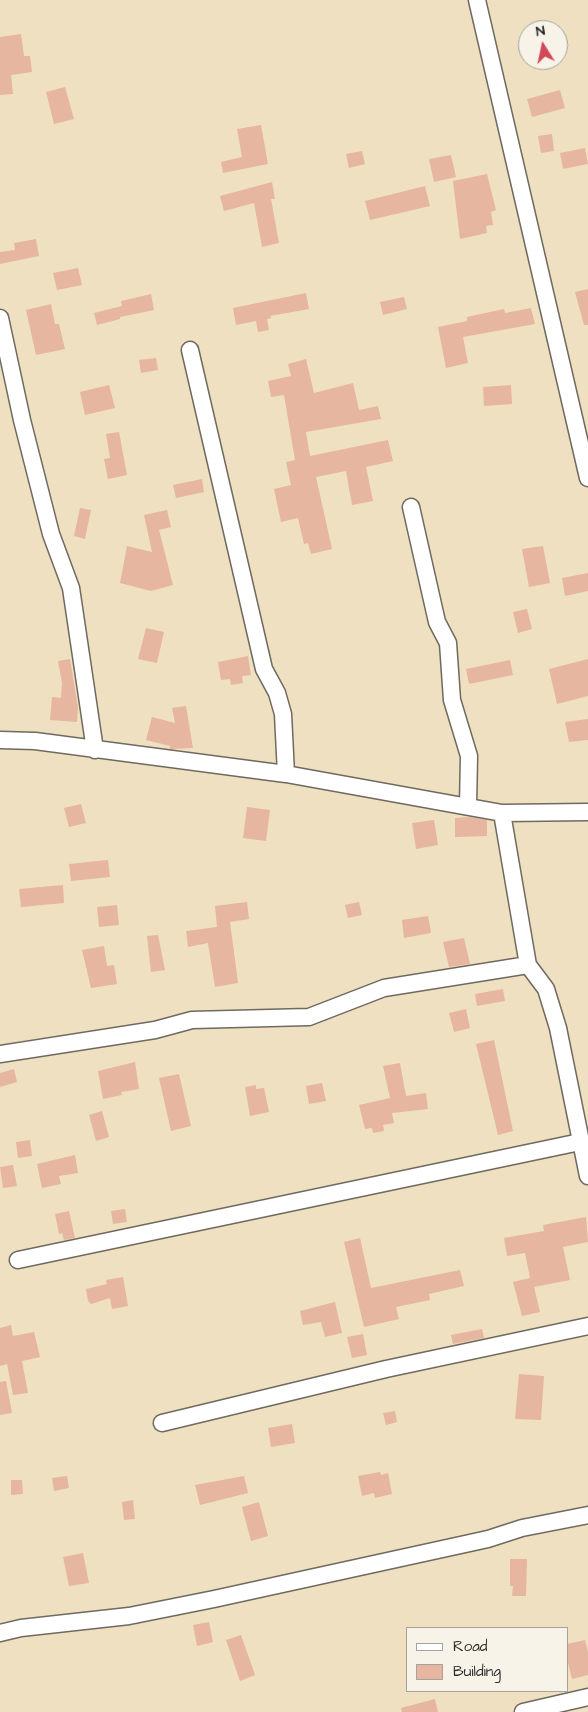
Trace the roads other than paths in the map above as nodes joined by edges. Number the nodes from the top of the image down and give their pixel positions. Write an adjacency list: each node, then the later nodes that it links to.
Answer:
1 (477, 0): 4 (street)
2 (0, 318): 7 (street)
3 (190, 350): 8 (street)
4 (588, 478)
5 (411, 507): 9 (street)
6 (0, 740): 7 (street)
7 (96, 750): 8 (street)
8 (286, 774): 9 (street)
9 (468, 806): 11 (street)
10 (588, 812): 11 (street)
11 (502, 813): 12 (street)
12 (528, 965): 13 (street); 14 (street)
13 (0, 1054)
14 (580, 1142): 15 (street); 16 (street)
15 (588, 1176)
16 (18, 1260)
17 (588, 1326): 18 (street)
18 (162, 1423)
19 (588, 1514): 20 (street)
20 (0, 1633)
21 (588, 1697): 22 (street)
22 (523, 1712)

